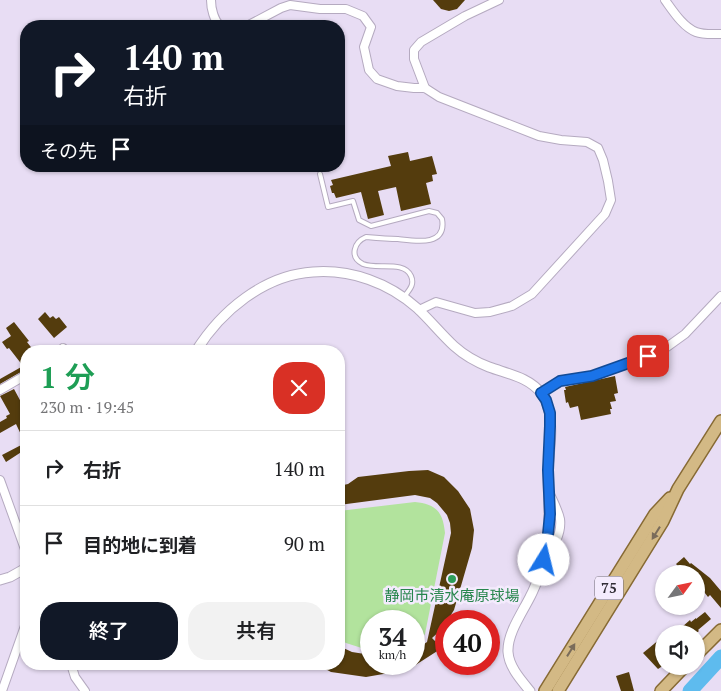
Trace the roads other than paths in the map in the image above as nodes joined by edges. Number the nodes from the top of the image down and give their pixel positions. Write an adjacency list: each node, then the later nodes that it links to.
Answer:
1 (211, 0): 4 (street)
2 (499, 0): 7 (street)
3 (665, 0): 6 (street)
4 (216, 20)
5 (258, 20): 7 (street)
6 (721, 34)
7 (425, 88): 11 (street)
8 (320, 174): 10 (lane)
9 (721, 296): 15 (street)
10 (404, 297): 11 (street); 12 (street)
11 (419, 310): 15 (street)
12 (200, 345)
13 (20, 378): 14 (street)
14 (0, 390)
15 (541, 393): 29 (street)
16 (721, 421): 18 (main road, 75)
17 (0, 480): 19 (street)
18 (678, 490): 30 (main road, 75, one-way to 18); 31 (main road, 75, one-way to 31)
19 (20, 535)
20 (20, 571): 21 (street)
21 (0, 580)
22 (721, 630): 24 (main road)
23 (20, 640): 27 (street)
24 (705, 646)
25 (73, 670): 28 (street)
26 (676, 675): 32 (main road)
27 (2, 691)
28 (85, 691)
29 (530, 691)
30 (545, 691)
31 (558, 691)
32 (661, 691)

